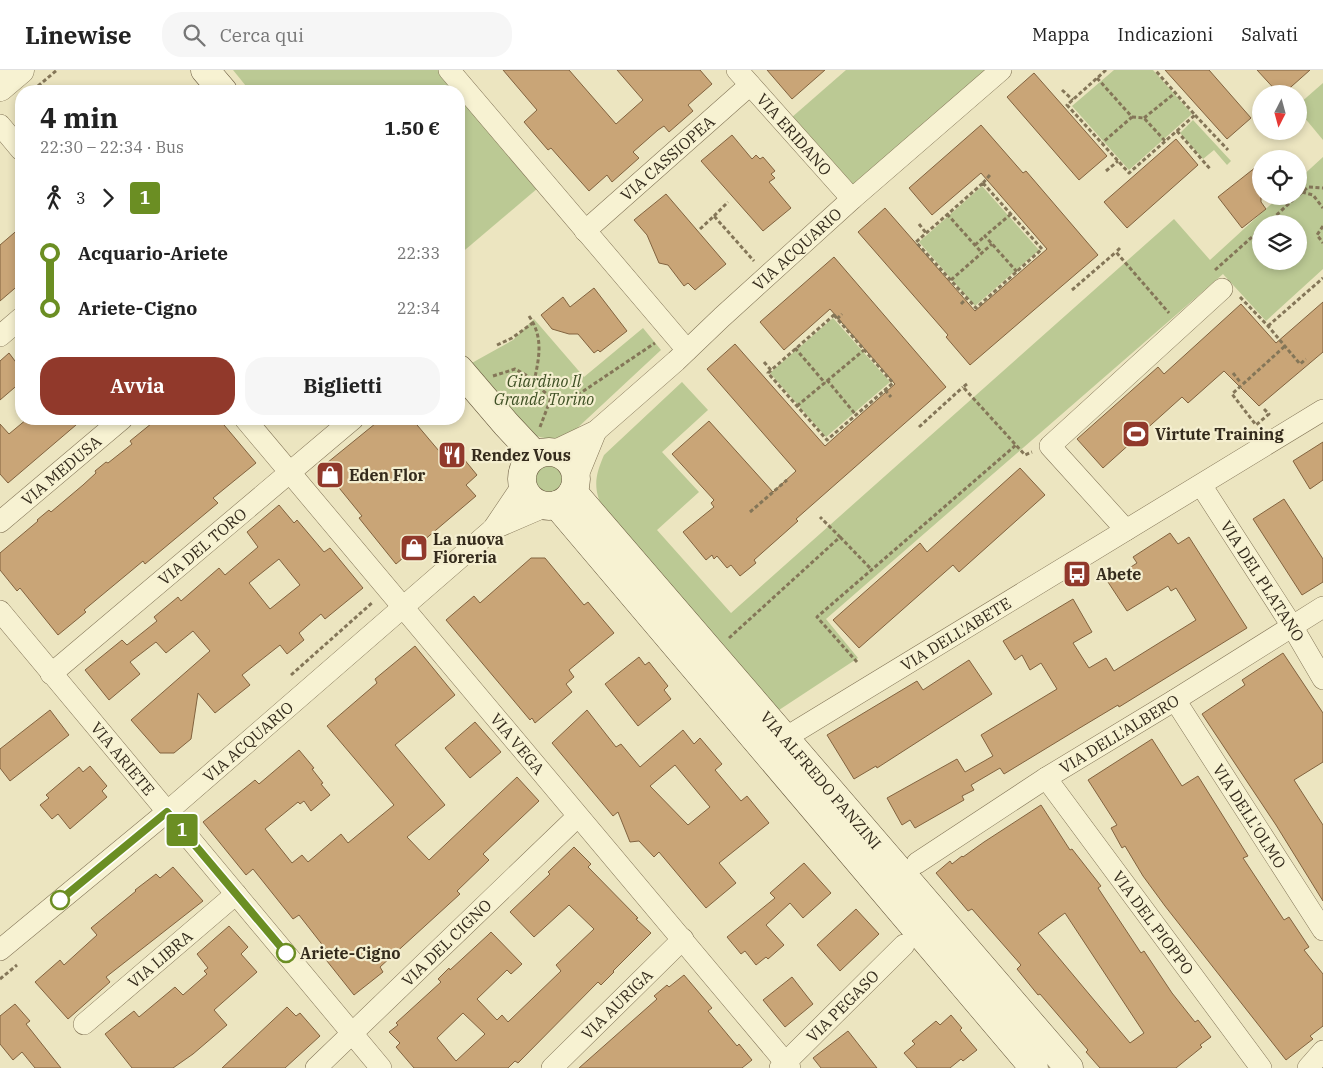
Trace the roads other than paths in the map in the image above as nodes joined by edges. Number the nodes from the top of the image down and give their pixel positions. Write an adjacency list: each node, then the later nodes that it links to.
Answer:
1 (20, 70): 10 (main road)
2 (183, 70): 7 (main road)
3 (204, 70): 8 (main road)
4 (449, 70): 9 (street)
5 (1001, 70): 14 (street, VIA ACQUARIO)
6 (744, 78): 14 (street, VIA ERIDANO); 15 (street, VIA CASSIOPEA)
7 (195, 85)
8 (217, 85)
9 (462, 85)
10 (0, 88)
11 (465, 89): 15 (street)
12 (0, 125): 13 (street)
13 (15, 143)
14 (852, 199): 19 (street, VIA ACQUARIO)
15 (585, 231): 19 (street)
16 (1222, 286): 33 (street)
17 (15, 323): 18 (street)
18 (0, 336)
19 (687, 350): 26 (street, VIA ACQUARIO)
20 (465, 376): 27 (main road, VIA ALFREDO PANZINI)
21 (465, 398): 27 (main road, VIA ALFREDO PANZINI)
22 (1323, 410): 29 (street, VIA DELL'ABETE)
23 (115, 425): 31 (street, VIA MEDUSA)
24 (250, 425): 28 (street, VIA VEGA)
25 (346, 425): 28 (street, VIA DEL TORO)
26 (596, 431): 27 (street, VIA ACQUARIO); 30 (street, VIA ACQUARIO)
27 (533, 465): 30 (main road, VIA ALFREDO PANZINI); 30 (main road, VIA ALFREDO PANZINI); 32 (street, VIA ACQUARIO)
28 (289, 472): 34 (street, VIA VEGA); 38 (street, VIA DEL TORO)
29 (1201, 484): 33 (street, VIA DELL'ABETE); 37 (street, VIA DEL PLATANO)
30 (563, 496): 32 (street, VIA ACQUARIO); 41 (main road, VIA ALFREDO PANZINI); 58 (main road, VIA ALFREDO PANZINI)
31 (0, 522)
32 (492, 529): 34 (street, VIA ACQUARIO)
33 (1126, 530): 41 (street, VIA DELL'ABETE)
34 (403, 607): 43 (street, VIA ACQUARIO); 44 (street, VIA VEGA)
35 (1323, 607): 37 (street, VIA DELL'ALBERO)
36 (0, 611): 38 (street, VIA ARIETE)
37 (1292, 626): 39 (street, VIA DEL PLATANO); 40 (street, VIA DELL'ALBERO)
38 (51, 674): 43 (street, VIA ARIETE)
39 (1323, 679)
40 (1175, 700): 42 (street, VIA DELL'ALBERO); 47 (street, VIA DELL'OLMO)
41 (785, 738): 59 (main road, VIA ALFREDO PANZINI)
42 (1046, 778): 45 (street, VIA DELL'ALBERO); 60 (street, VIA DEL PIOPPO)
43 (167, 812): 46 (street, VIA ARIETE); 50 (street, VIA ACQUARIO)
44 (577, 816): 48 (street, VIA VEGA); 52 (street, VIA DEL CIGNO)
45 (917, 863)
46 (236, 894): 51 (street, VIA LIBRA); 52 (street, VIA ARIETE)
47 (1323, 930)
48 (683, 940): 54 (street, VIA VEGA); 57 (street, VIA AURIGA)
49 (904, 945): 54 (street, VIA PEGASO)
50 (0, 950)
51 (84, 1024)
52 (352, 1032): 55 (street, VIA DEL CIGNO); 56 (street, VIA ARIETE)
53 (1323, 1051): 61 (street)
54 (785, 1066)
55 (316, 1068)
56 (381, 1068)
57 (552, 1068)
58 (1034, 1068)
59 (1069, 1068)
60 (1261, 1068)
61 (1308, 1068)

